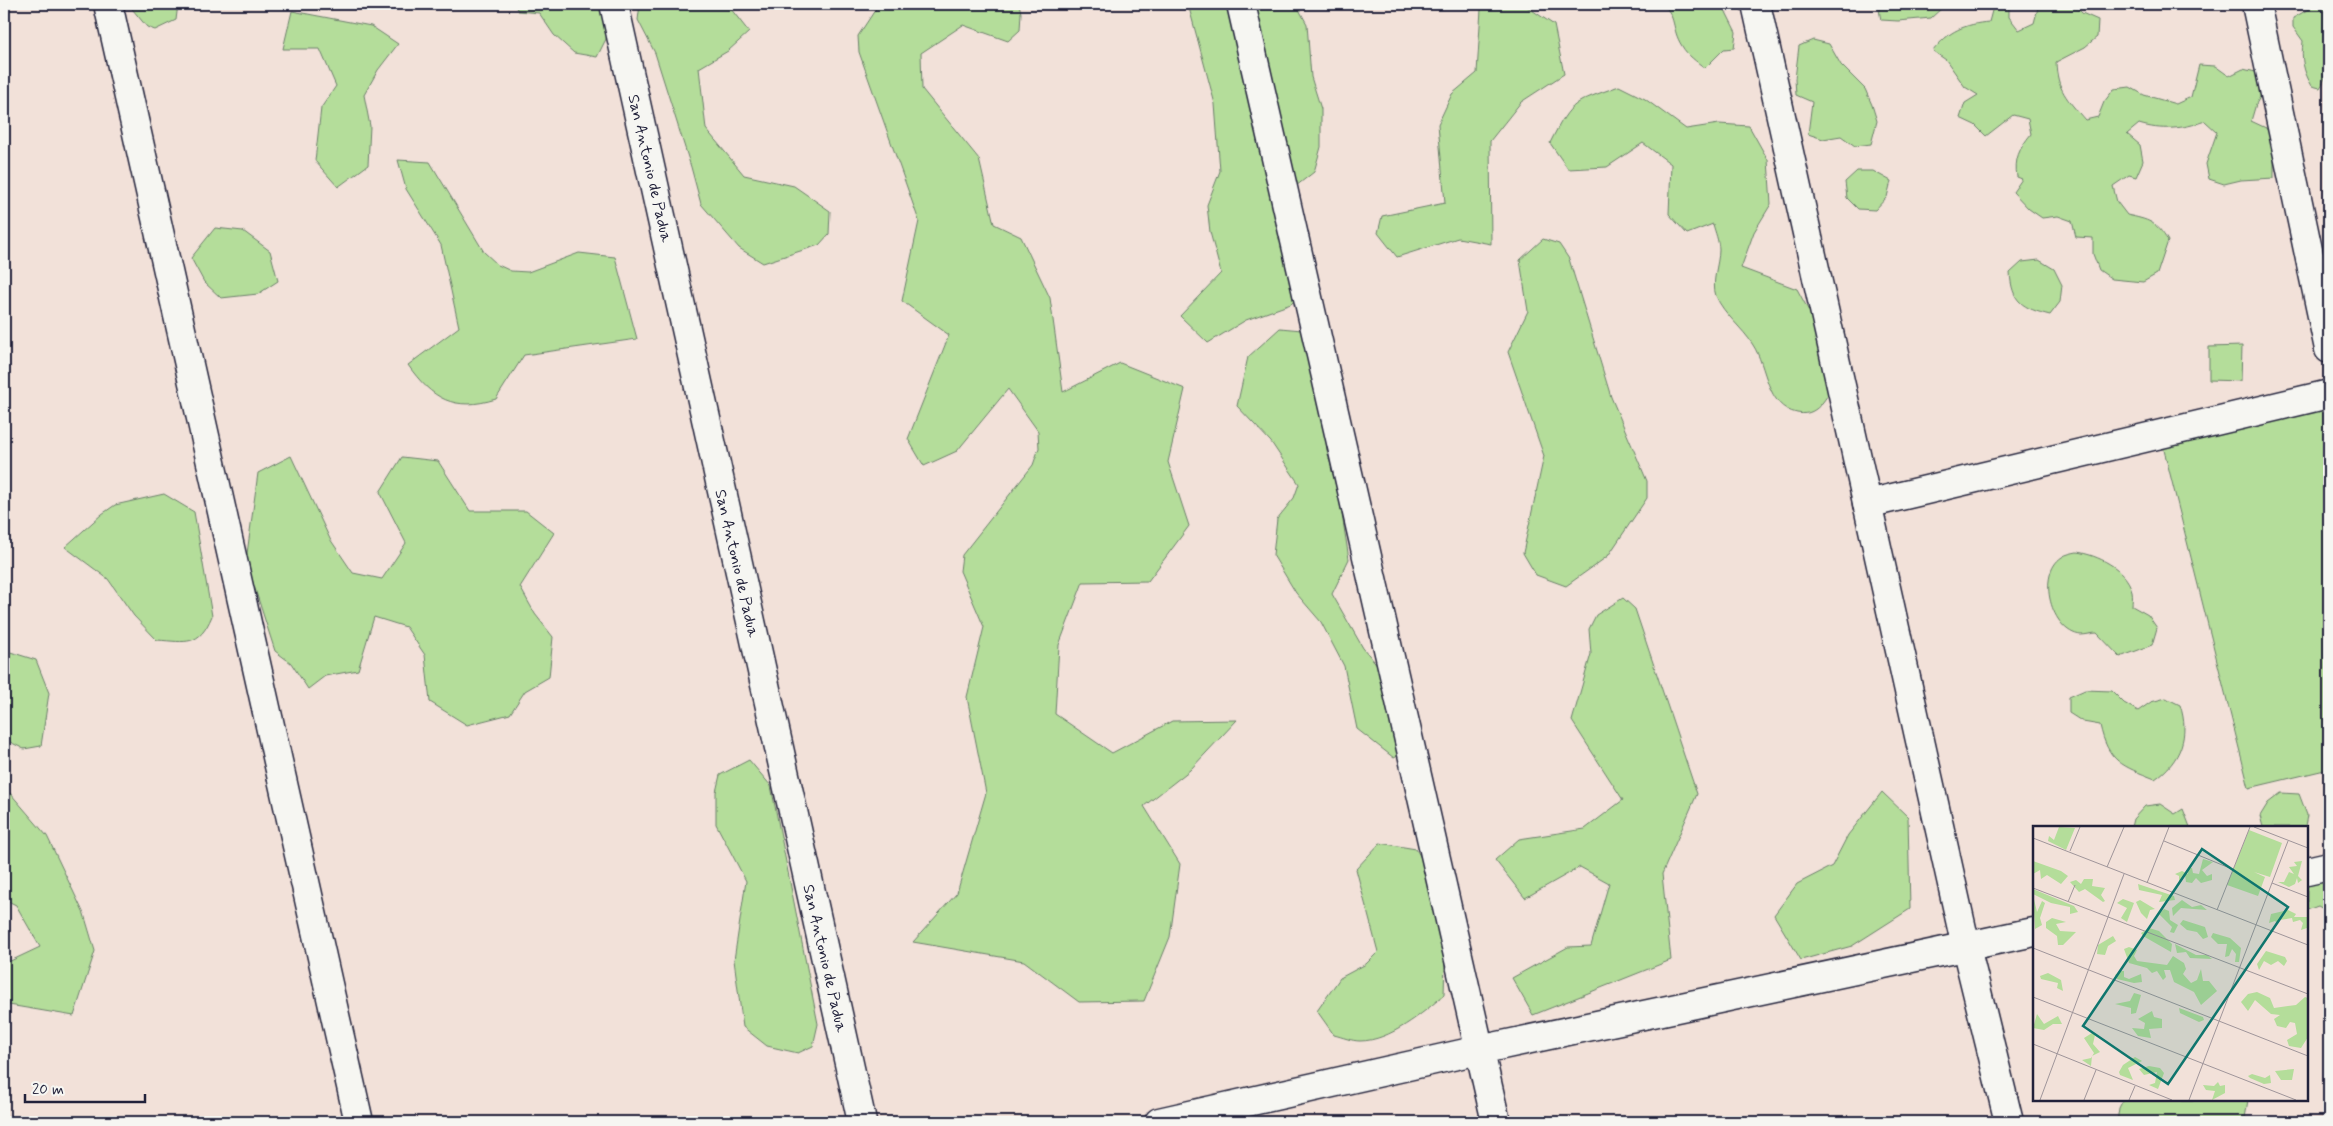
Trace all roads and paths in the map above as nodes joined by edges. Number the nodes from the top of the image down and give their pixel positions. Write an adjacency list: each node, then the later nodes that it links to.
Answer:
1 (108, 4): 14 (street)
2 (614, 4): 15 (street, San Antonio de Padua)
3 (1241, 4): 13 (street)
4 (1756, 4): 8 (street)
5 (2256, 4): 6 (street)
6 (2329, 349)
7 (2329, 394): 8 (street)
8 (1867, 504): 12 (street)
9 (2329, 866): 10 (street)
10 (2308, 870)
11 (2033, 932): 12 (street)
12 (1966, 947): 13 (street); 18 (street)
13 (1479, 1050): 16 (street); 17 (street)
14 (359, 1122)
15 (862, 1122)
16 (1159, 1122)
17 (1496, 1122)
18 (2009, 1122)

